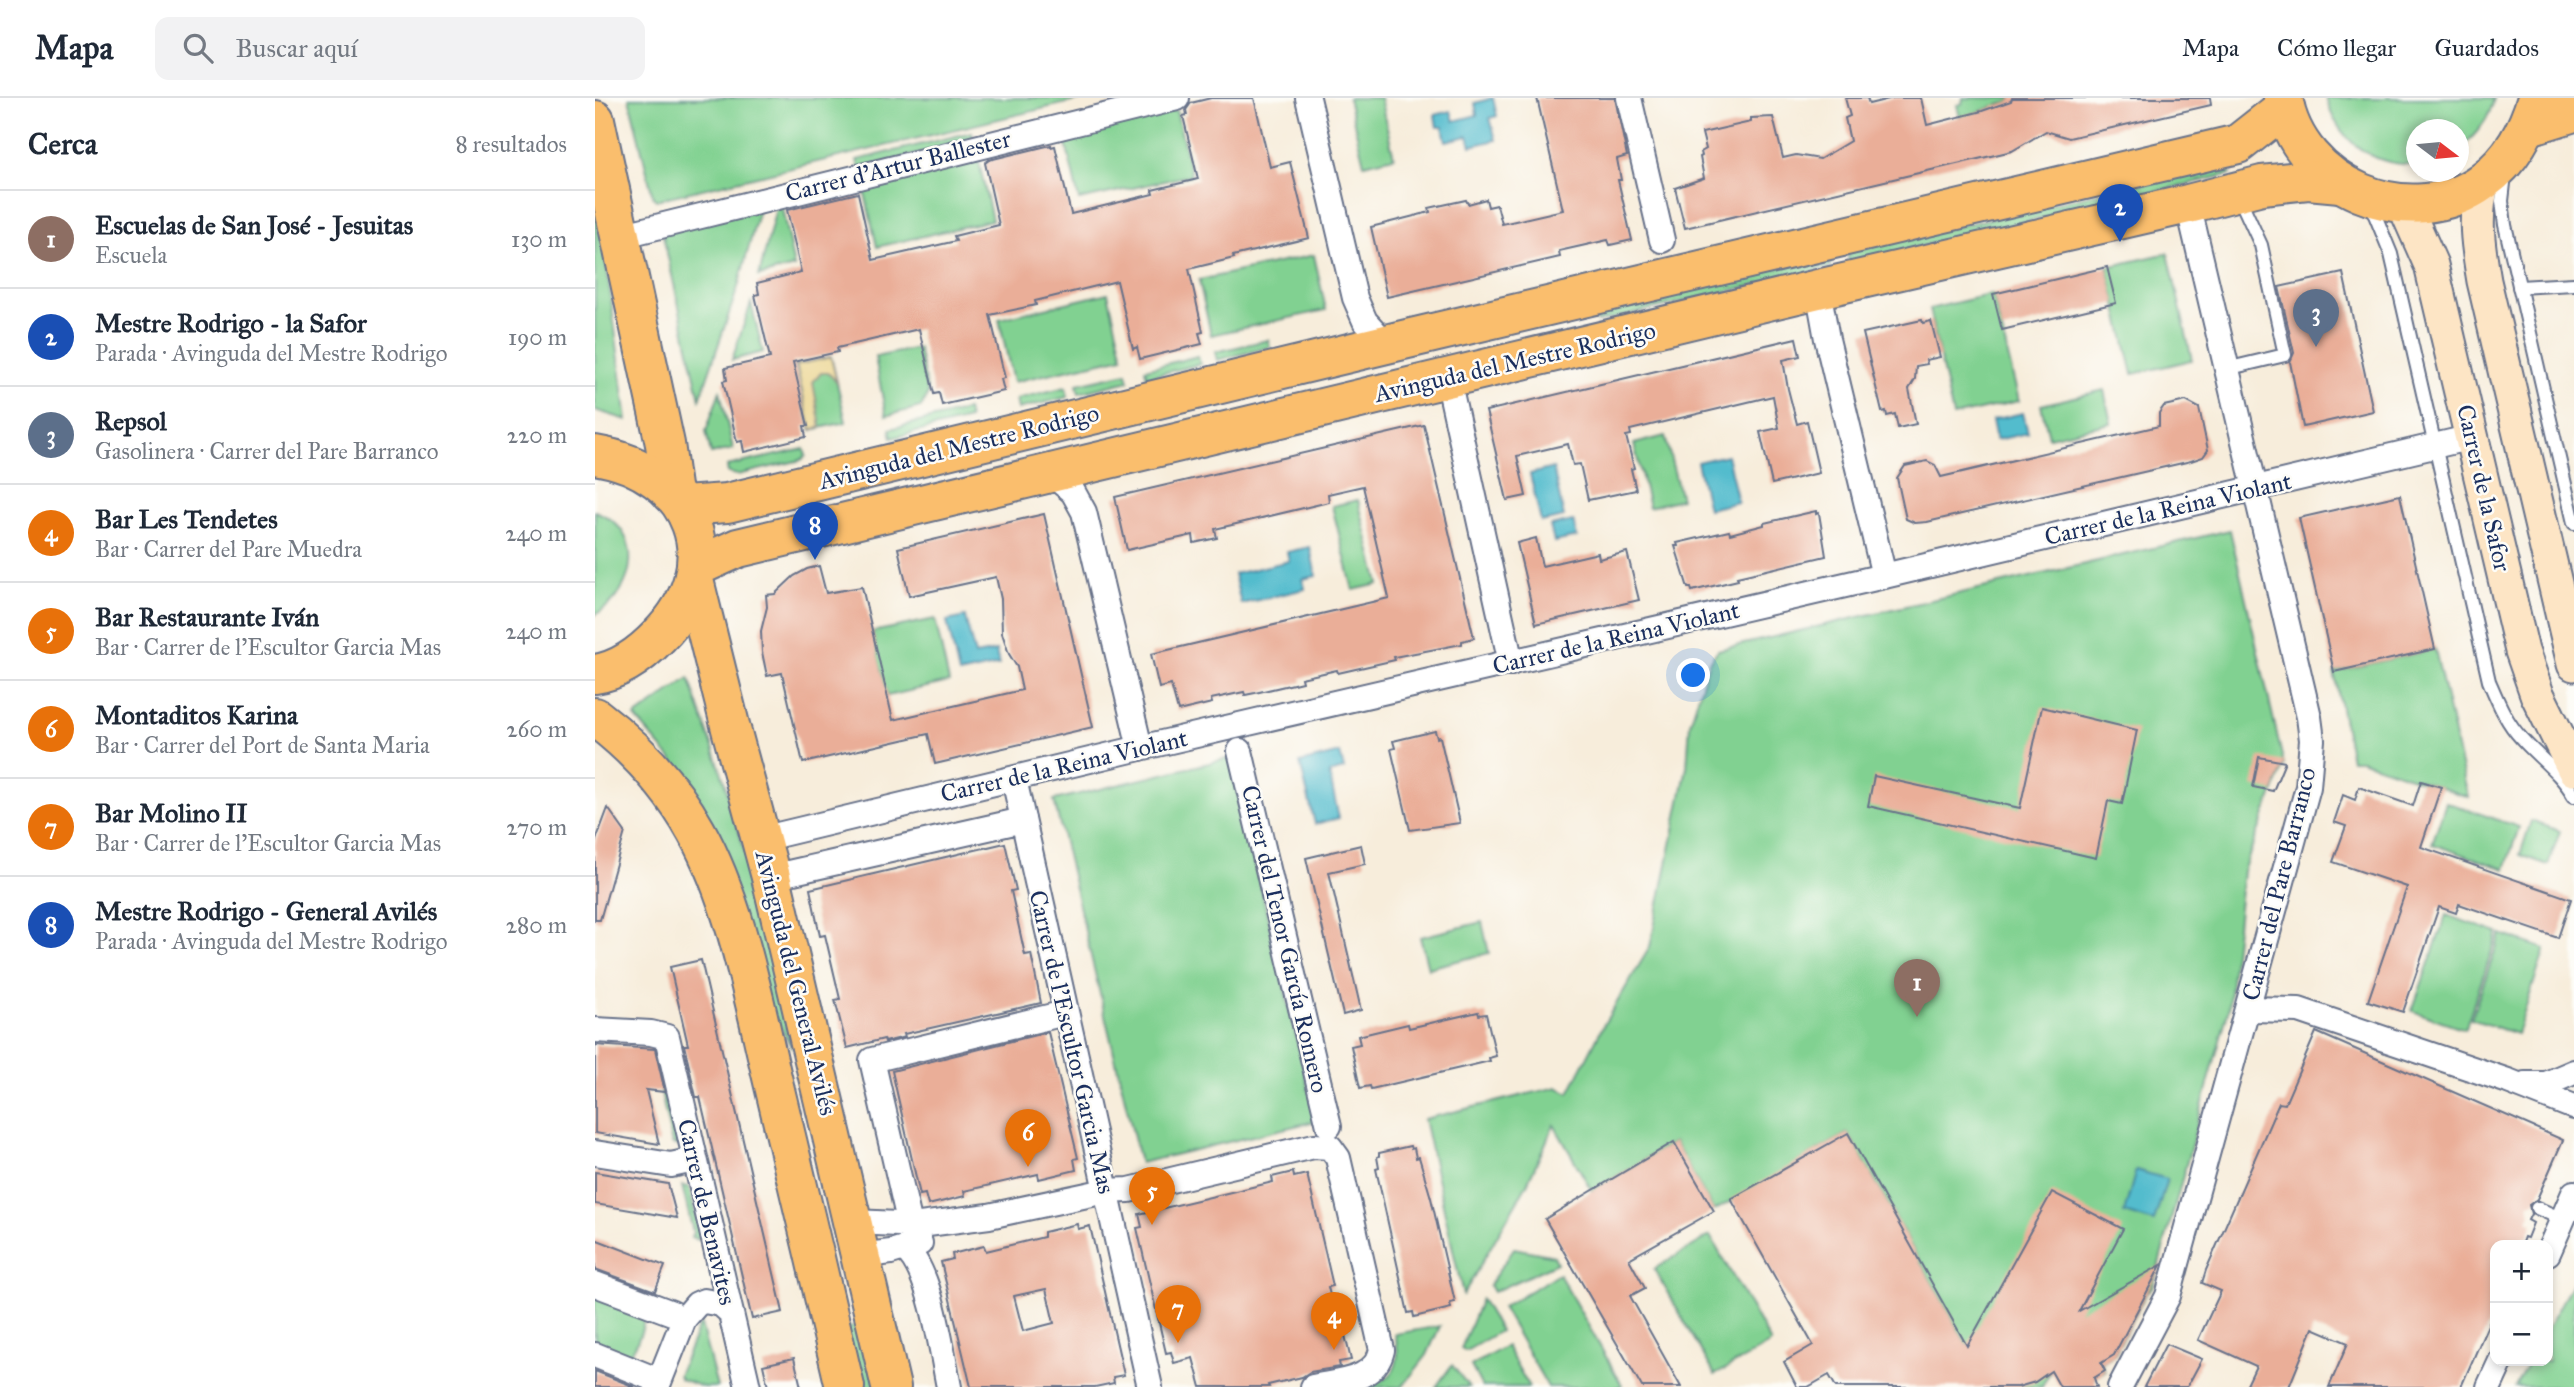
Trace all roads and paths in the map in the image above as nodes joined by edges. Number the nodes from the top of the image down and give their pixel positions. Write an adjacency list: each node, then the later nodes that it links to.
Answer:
1 (1177, 98): 12 (street, Carrer d'Artur Ballester)
2 (1308, 98): 17 (street)
3 (1629, 98): 13 (street)
4 (2284, 102): 8 (main road); 18 (main road, Avinguda del Mestre Rodrigo)
5 (2574, 112): 7 (main road)
6 (595, 120): 12 (main road)
7 (2515, 141): 11 (main road); 15 (lane); 29 (main road, Carrer de la Safor)
8 (2349, 188): 9 (main road, Avinguda del Mestre Rodrigo); 11 (main road, Avinguda del Mestre Rodrigo); 23 (lane)
9 (2237, 191): 10 (main road, Avinguda del Mestre Rodrigo); 20 (lane)
10 (2188, 204): 16 (main road, Avinguda del Mestre Rodrigo); 20 (street, Carrer del Pare Barranco)
11 (2404, 204): 22 (main road, Carrer de la Safor)
12 (620, 236): 27 (main road)
13 (1663, 240)
14 (2574, 284): 15 (lane)
15 (2519, 287): 28 (lane)
16 (1818, 289): 21 (main road, Avinguda del Mestre Rodrigo); 31 (street)
17 (1355, 298): 18 (street); 19 (street)
18 (1386, 344): 19 (main road, Avinguda del Mestre Rodrigo)
19 (1339, 356): 27 (main road, Avinguda del Mestre Rodrigo)
20 (2226, 369): 26 (street, Carrer del Pare Barranco)
21 (1448, 379): 25 (main road, Avinguda del Mestre Rodrigo); 32 (street)
22 (2472, 437): 23 (street, Carrer de la Reina Violant); 38 (main road, Carrer de la Safor)
23 (2435, 446): 26 (street, Carrer de la Reina Violant); 40 (lane)
24 (595, 455): 27 (main road)
25 (1049, 472): 30 (main road, Avinguda del Mestre Rodrigo); 36 (street)
26 (2254, 488): 31 (street, Carrer de la Reina Violant); 44 (street, Carrer del Pare Barranco)
27 (678, 500): 30 (main road, Avinguda del General Avilés)
28 (2574, 523)
29 (2563, 568): 33 (main road, Carrer de la Safor)
30 (695, 574): 34 (main road); 42 (main road, Avinguda del General Avilés)
31 (1884, 576): 32 (street, Carrer de la Reina Violant)
32 (1511, 663): 36 (street, Carrer de la Reina Violant)
33 (2574, 664)
34 (595, 674)
35 (595, 717): 50 (main road, Avinguda del General Avilés)
36 (1140, 748): 39 (street, Carrer de la Reina Violant)
37 (1240, 751): 51 (street, Carrer del Tenor García Romero)
38 (2574, 769)
39 (1014, 779): 41 (street, Carrer de l'Escultor Garcia Mas); 42 (street, Carrer de la Reina Violant)
40 (2574, 796)
41 (1023, 820): 43 (street, Carrer de la Reina Violant); 45 (street, Carrer de l'Escultor Garcia Mas)
42 (761, 839): 43 (main road, Avinguda del General Avilés)
43 (771, 877): 60 (main road, Avinguda del General Avilés)
44 (2248, 1009): 48 (street); 75 (street, Carrer del Pare Barranco)
45 (1065, 1013): 54 (street, Carrer de l'Escultor Garcia Mas); 59 (street)
46 (595, 1030): 53 (street, Carrer de Benavites)
47 (2574, 1072): 48 (street)
48 (2508, 1081): 49 (street)
49 (2574, 1107)
50 (784, 1128): 60 (main road); 70 (main road, Avinguda del General Avilés)
51 (1329, 1137): 54 (street); 74 (street, Carrer del Tenor García Romero)
52 (595, 1153): 53 (street)
53 (694, 1160): 64 (street, Carrer de Benavites)
54 (1106, 1191): 57 (street); 73 (street, Carrer de l'Escultor Garcia Mas)
55 (2574, 1193): 58 (street)
56 (2537, 1208): 58 (lane)
57 (989, 1216): 59 (street); 62 (street)
58 (2563, 1219): 61 (street)
59 (910, 1225): 60 (street)
60 (857, 1239): 62 (street); 71 (main road, Avinguda del General Avilés)
61 (2553, 1242)
62 (904, 1248): 72 (street)
63 (595, 1284): 65 (street)
64 (730, 1312): 68 (street); 69 (street, Carrer de Benavites)
65 (671, 1314)
66 (595, 1355): 68 (street)
67 (2499, 1366): 76 (street)
68 (652, 1381)
69 (748, 1387)
70 (845, 1387)
71 (891, 1387)
72 (949, 1387)
73 (1150, 1387)
74 (1313, 1387)
75 (2120, 1387)
76 (2489, 1387)

